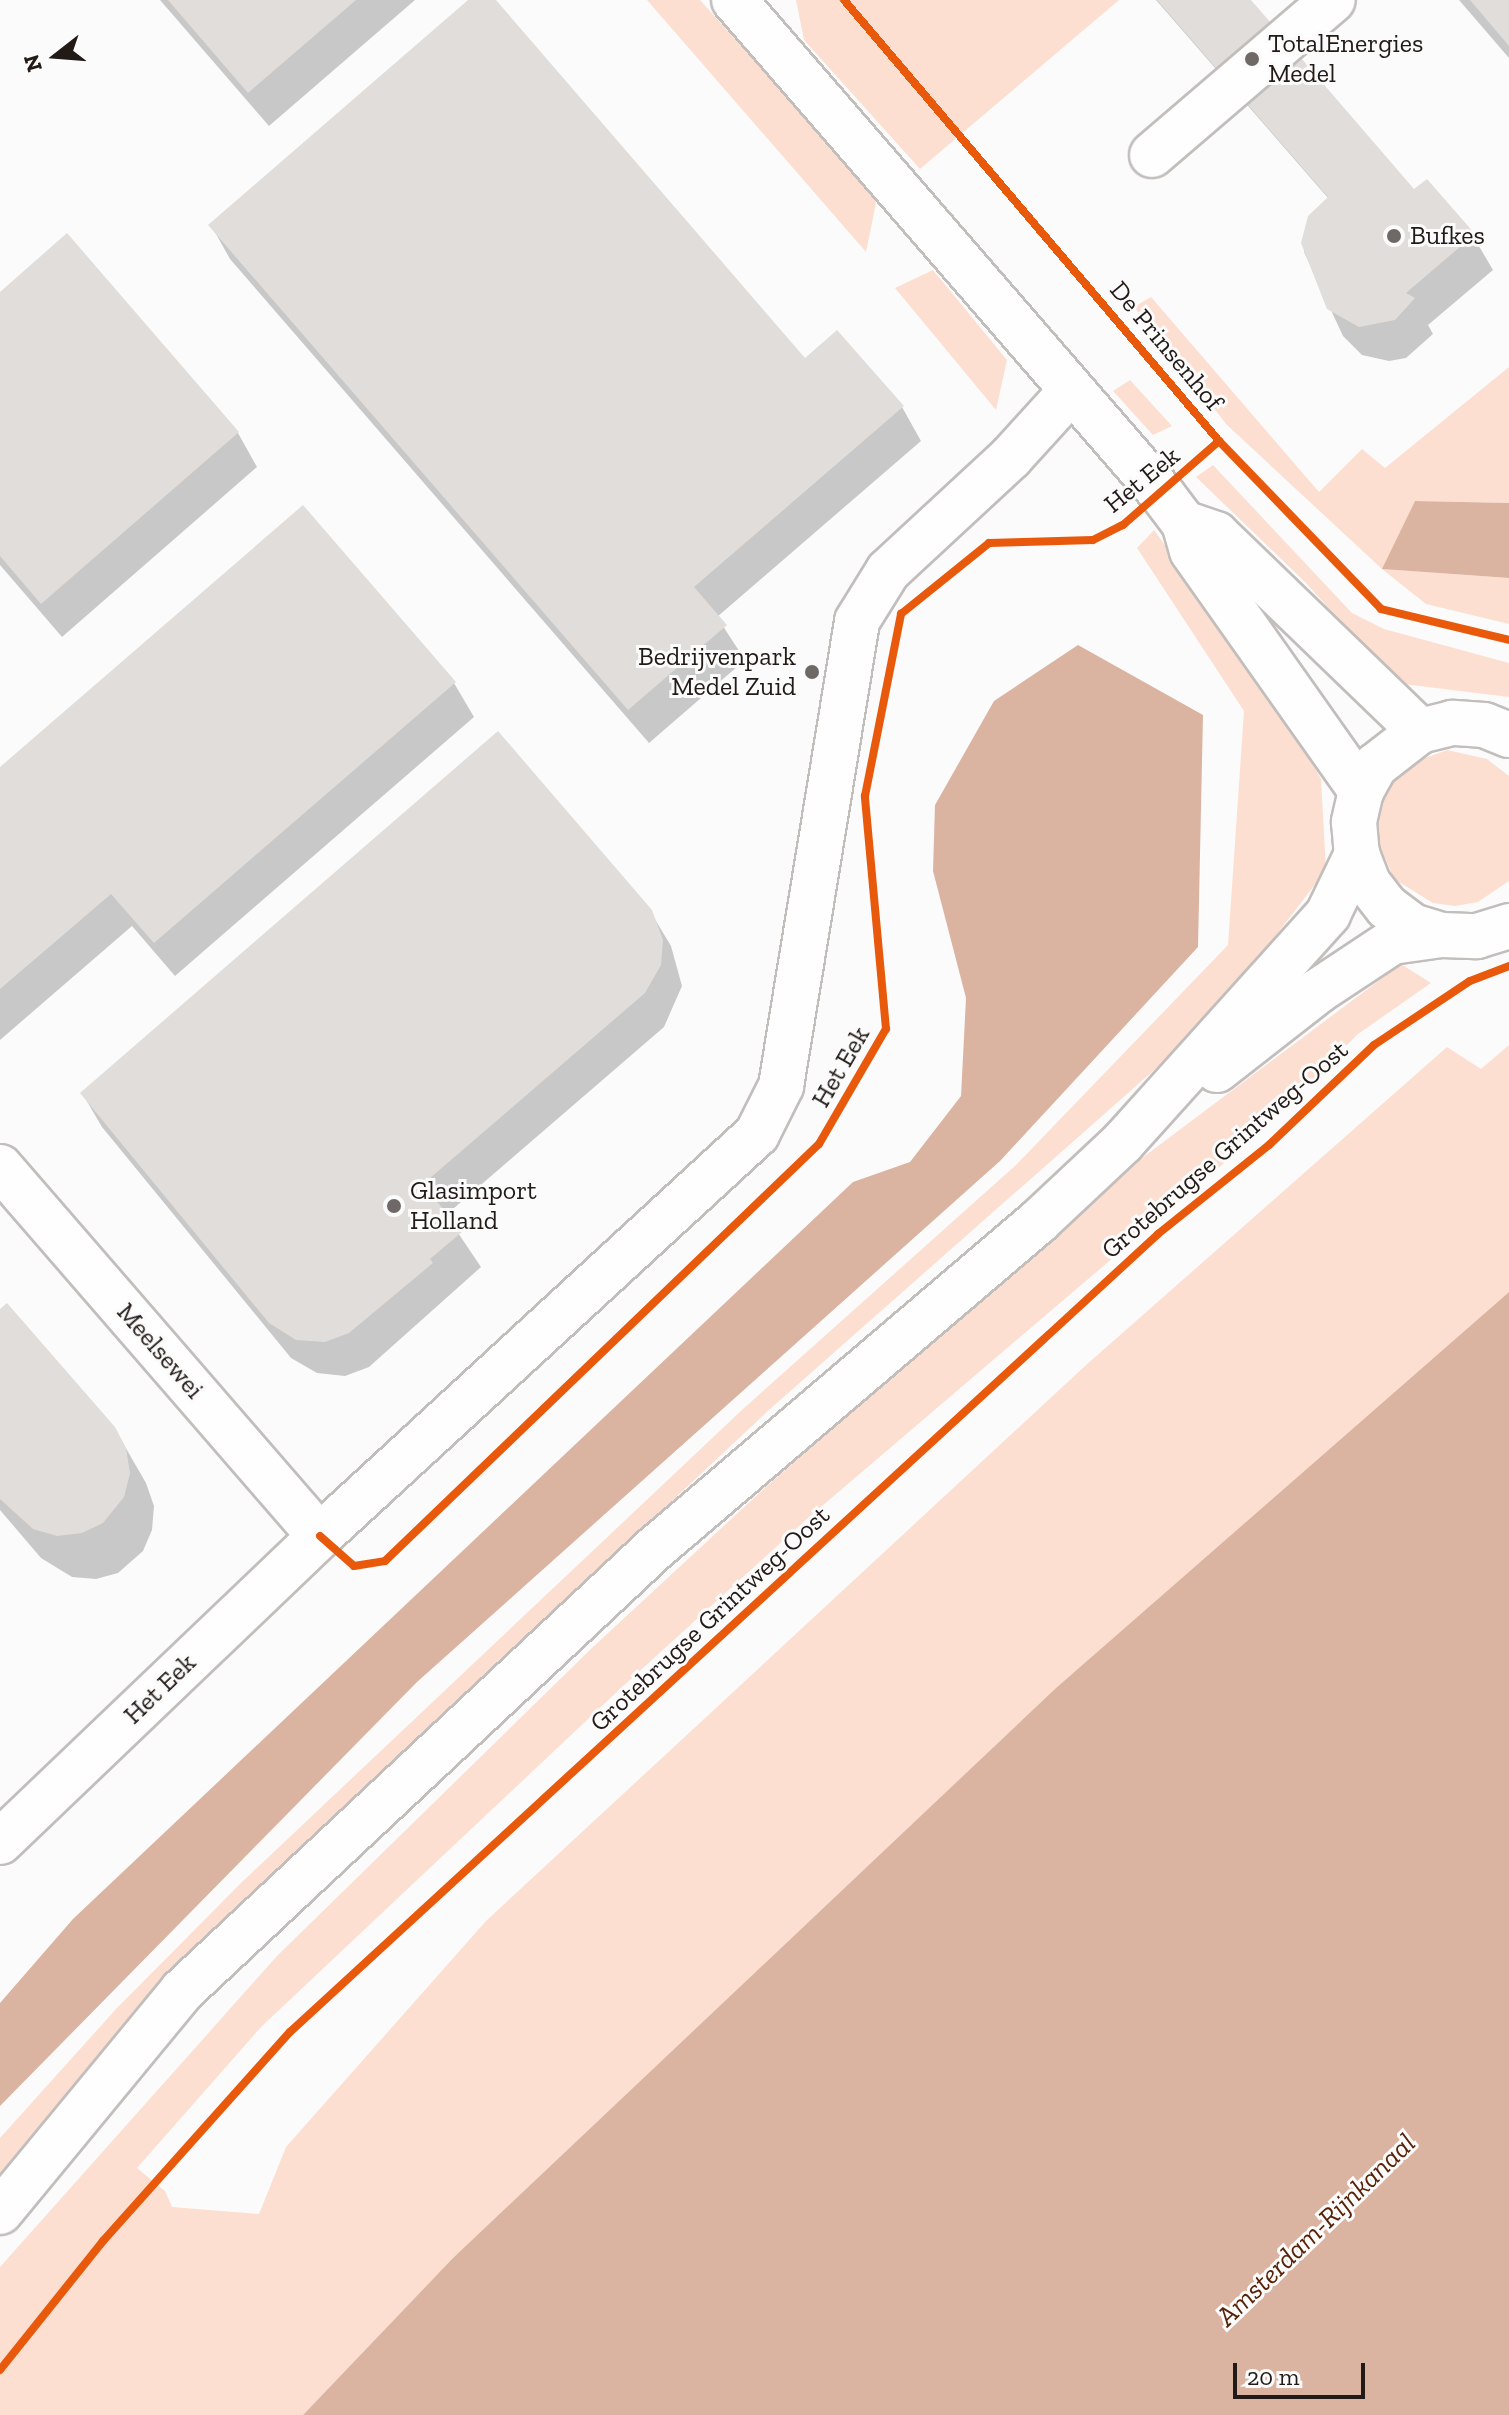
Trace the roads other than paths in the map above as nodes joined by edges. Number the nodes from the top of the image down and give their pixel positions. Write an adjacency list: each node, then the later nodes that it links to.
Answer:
1 (734, 0): 4 (street)
2 (1333, 0): 3 (street)
3 (1152, 155)
4 (1071, 391): 5 (street); 14 (street, Het Eek)
5 (1184, 523): 6 (street); 8 (street)
6 (1420, 731): 7 (street); 8 (street)
7 (1509, 735)
8 (1361, 791): 9 (street)
9 (1357, 854): 11 (street); 12 (street)
10 (1509, 926): 11 (street)
11 (1442, 935): 12 (street)
12 (1123, 1142): 16 (street)
13 (0, 1167): 14 (street, Meelsewei)
14 (320, 1536): 15 (street, Het Eek)
15 (0, 1842)
16 (0, 2212)

